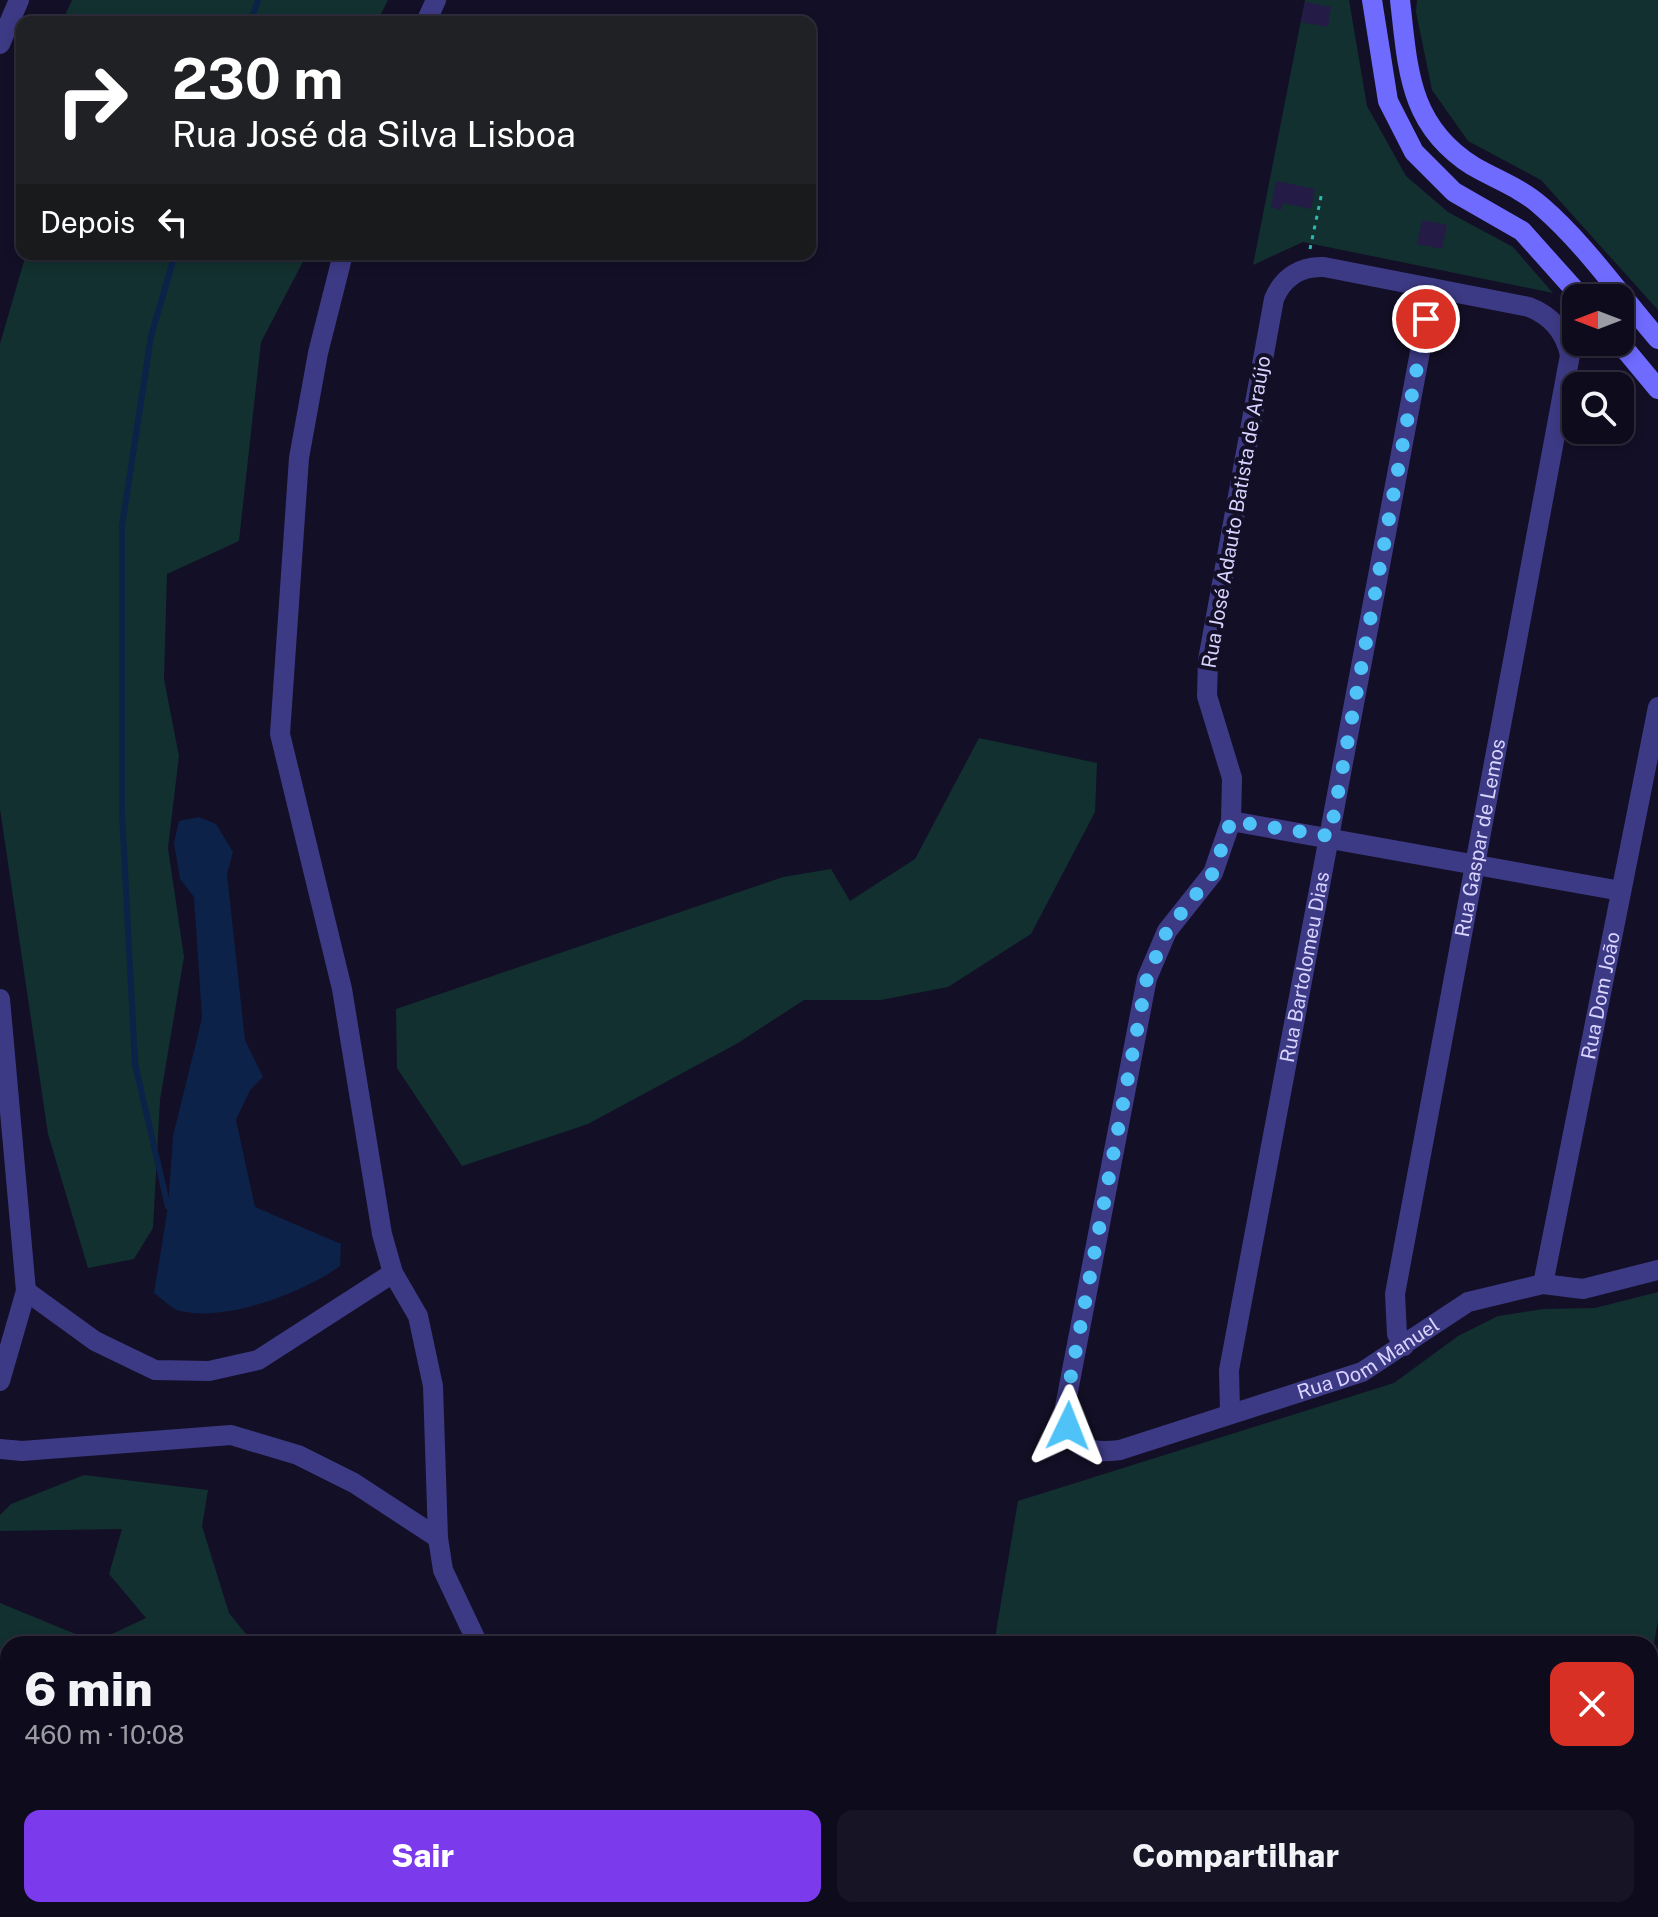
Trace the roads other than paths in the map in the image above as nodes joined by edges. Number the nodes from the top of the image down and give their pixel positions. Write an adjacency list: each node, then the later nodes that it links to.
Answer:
1 (19, 0): 4 (street)
2 (1372, 0): 6 (main road)
3 (1400, 0): 8 (main road)
4 (0, 44)
5 (341, 260): 18 (street)
6 (1569, 284)
7 (1432, 288): 12 (street, Rua José Adauto Batista de Araújo); 13 (street, Rua Bartolomeu Dias); 14 (street, Rua Gaspar de Lemos)
8 (1658, 339)
9 (1631, 356): 10 (main road)
10 (1658, 389)
11 (1658, 707): 15 (street, Rua Dom João)
12 (1231, 821): 13 (street); 24 (street, Rua José Adauto Batista de Araújo)
13 (1330, 836): 14 (street); 23 (street, Rua Bartolomeu Dias)
14 (1476, 862): 15 (street); 21 (street, Rua Gaspar de Lemos)
15 (1621, 891): 19 (street, Rua Dom João)
16 (0, 999): 20 (street)
17 (1658, 1270): 19 (street, Rua Dom Manuel)
18 (393, 1273): 20 (street); 26 (street)
19 (1543, 1284): 21 (street, Rua Dom Manuel)
20 (26, 1291): 22 (street)
21 (1404, 1346): 23 (street, Rua Dom Manuel)
22 (0, 1381)
23 (1230, 1412): 24 (street, Rua Dom Manuel)
24 (1077, 1444)
25 (0, 1449): 26 (street)
26 (438, 1538): 27 (street)
27 (474, 1636)

